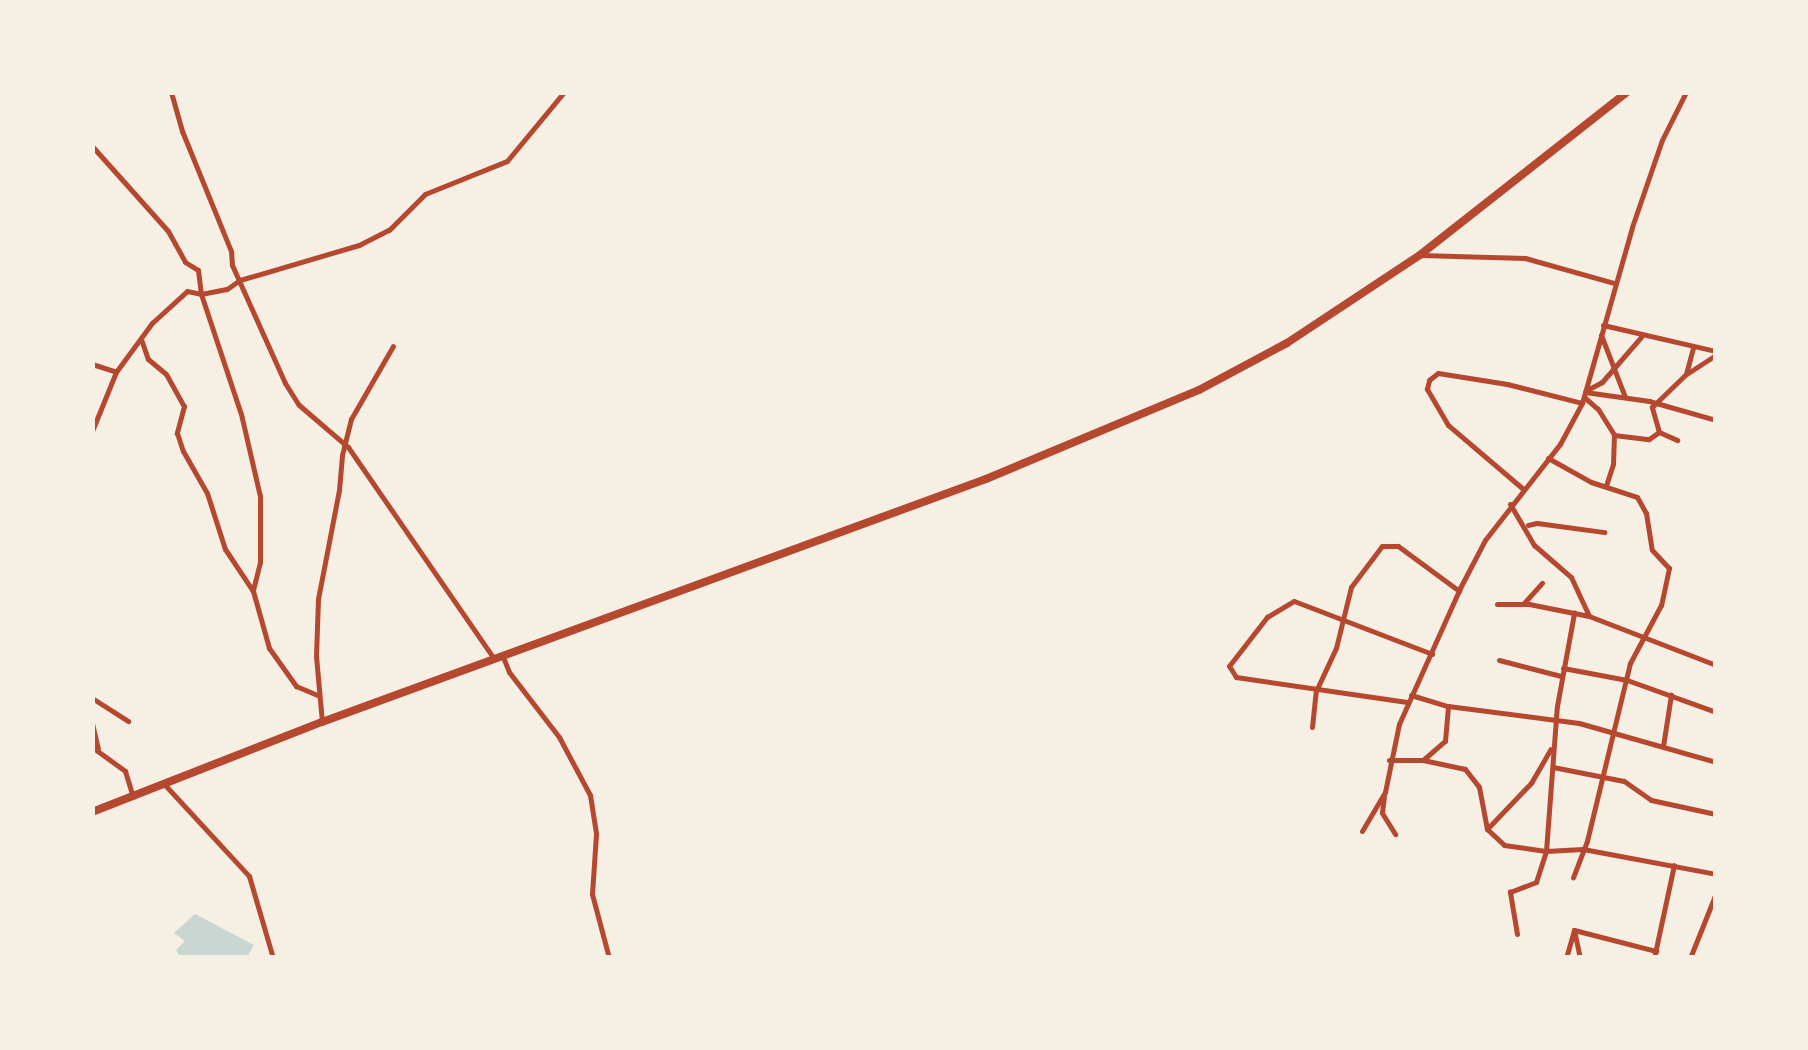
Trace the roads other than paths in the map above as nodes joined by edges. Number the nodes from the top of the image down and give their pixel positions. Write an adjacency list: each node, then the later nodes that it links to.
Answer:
1 (171, 92): 7 (street)
2 (564, 92): 7 (street)
3 (1627, 92): 6 (highway)
4 (1686, 92): 8 (street)
5 (92, 146): 9 (street)
6 (1420, 255): 8 (street); 46 (highway)
7 (240, 280): 9 (street); 29 (street)
8 (1614, 284): 10 (street)
9 (201, 294): 13 (street); 37 (street)
10 (1603, 325): 11 (street); 12 (street)
11 (1601, 334): 18 (street); 22 (street)
12 (1641, 336): 15 (street); 18 (street)
13 (140, 339): 19 (street); 37 (street)
14 (393, 346): 29 (street)
15 (1693, 347): 16 (street); 20 (street)
16 (1716, 353): 20 (street)
17 (92, 364): 19 (street)
18 (1613, 370): 21 (street); 22 (street)
19 (116, 372): 25 (street)
20 (1686, 374): 23 (street)
21 (1625, 396): 22 (street); 23 (street)
22 (1583, 397): 27 (street); 30 (street); 32 (street)
23 (1655, 402): 24 (street); 26 (street)
24 (1716, 420)
25 (92, 431)
26 (1659, 432): 27 (street); 28 (street)
27 (1614, 435): 31 (street)
28 (1677, 440)
29 (346, 444): 46 (street); 54 (street)
30 (1548, 458): 31 (street); 32 (street)
31 (1606, 486): 44 (street)
32 (1522, 488): 33 (street)
33 (1510, 504): 34 (street); 38 (street)
34 (1526, 526): 35 (street); 42 (street)
35 (1604, 532)
36 (1542, 583): 40 (street)
37 (252, 591): 54 (street)
38 (1459, 591): 43 (street); 45 (street)
39 (1497, 604): 40 (street)
40 (1524, 604): 41 (street)
41 (1574, 613): 42 (street); 49 (street)
42 (1589, 616): 44 (street)
43 (1346, 619): 45 (street); 51 (street); 51 (street)
44 (1646, 636): 48 (street); 50 (street)
45 (1432, 654): 53 (street)
46 (499, 658): 61 (highway); 91 (street)
47 (1499, 660): 49 (street)
48 (1716, 665)
49 (1562, 672): 50 (street); 59 (street)
50 (1627, 680): 52 (street); 64 (street)
51 (1316, 691): 56 (street); 63 (street)
52 (1670, 694): 58 (street); 65 (street)
53 (1411, 695): 56 (street); 57 (street)
54 (319, 696): 61 (street)
55 (92, 698): 60 (street)
56 (1407, 702): 68 (street)
57 (1448, 706): 59 (street); 69 (street)
58 (1716, 712)
59 (1556, 718): 64 (street); 66 (street)
60 (128, 720)
61 (322, 722): 73 (highway)
62 (92, 723): 67 (street)
63 (1312, 727)
64 (1610, 730): 65 (street); 72 (street)
65 (1663, 746): 70 (street)
66 (1553, 747): 71 (street); 78 (street)
67 (95, 748): 75 (street)
68 (1389, 760): 69 (street); 74 (street)
69 (1423, 760): 78 (street)
70 (1716, 762)
71 (1553, 767): 72 (street); 82 (street)
72 (1602, 776): 77 (street); 81 (street)
73 (164, 785): 75 (highway); 90 (street)
74 (1385, 792): 79 (street); 80 (street)
75 (133, 797): 76 (highway)
76 (92, 812)
77 (1716, 814)
78 (1487, 829): 82 (street)
79 (1362, 831)
80 (1395, 834)
81 (1584, 849): 82 (street); 83 (street); 85 (street)
82 (1546, 851): 88 (street)
83 (1674, 865): 84 (street); 89 (street)
84 (1716, 874)
85 (1573, 876)
86 (1716, 893): 94 (street)
87 (1574, 930): 89 (street); 92 (street); 93 (street)
88 (1517, 934)
89 (1655, 954)
90 (273, 958)
91 (609, 958)
92 (1566, 958)
93 (1580, 958)
94 (1690, 958)

